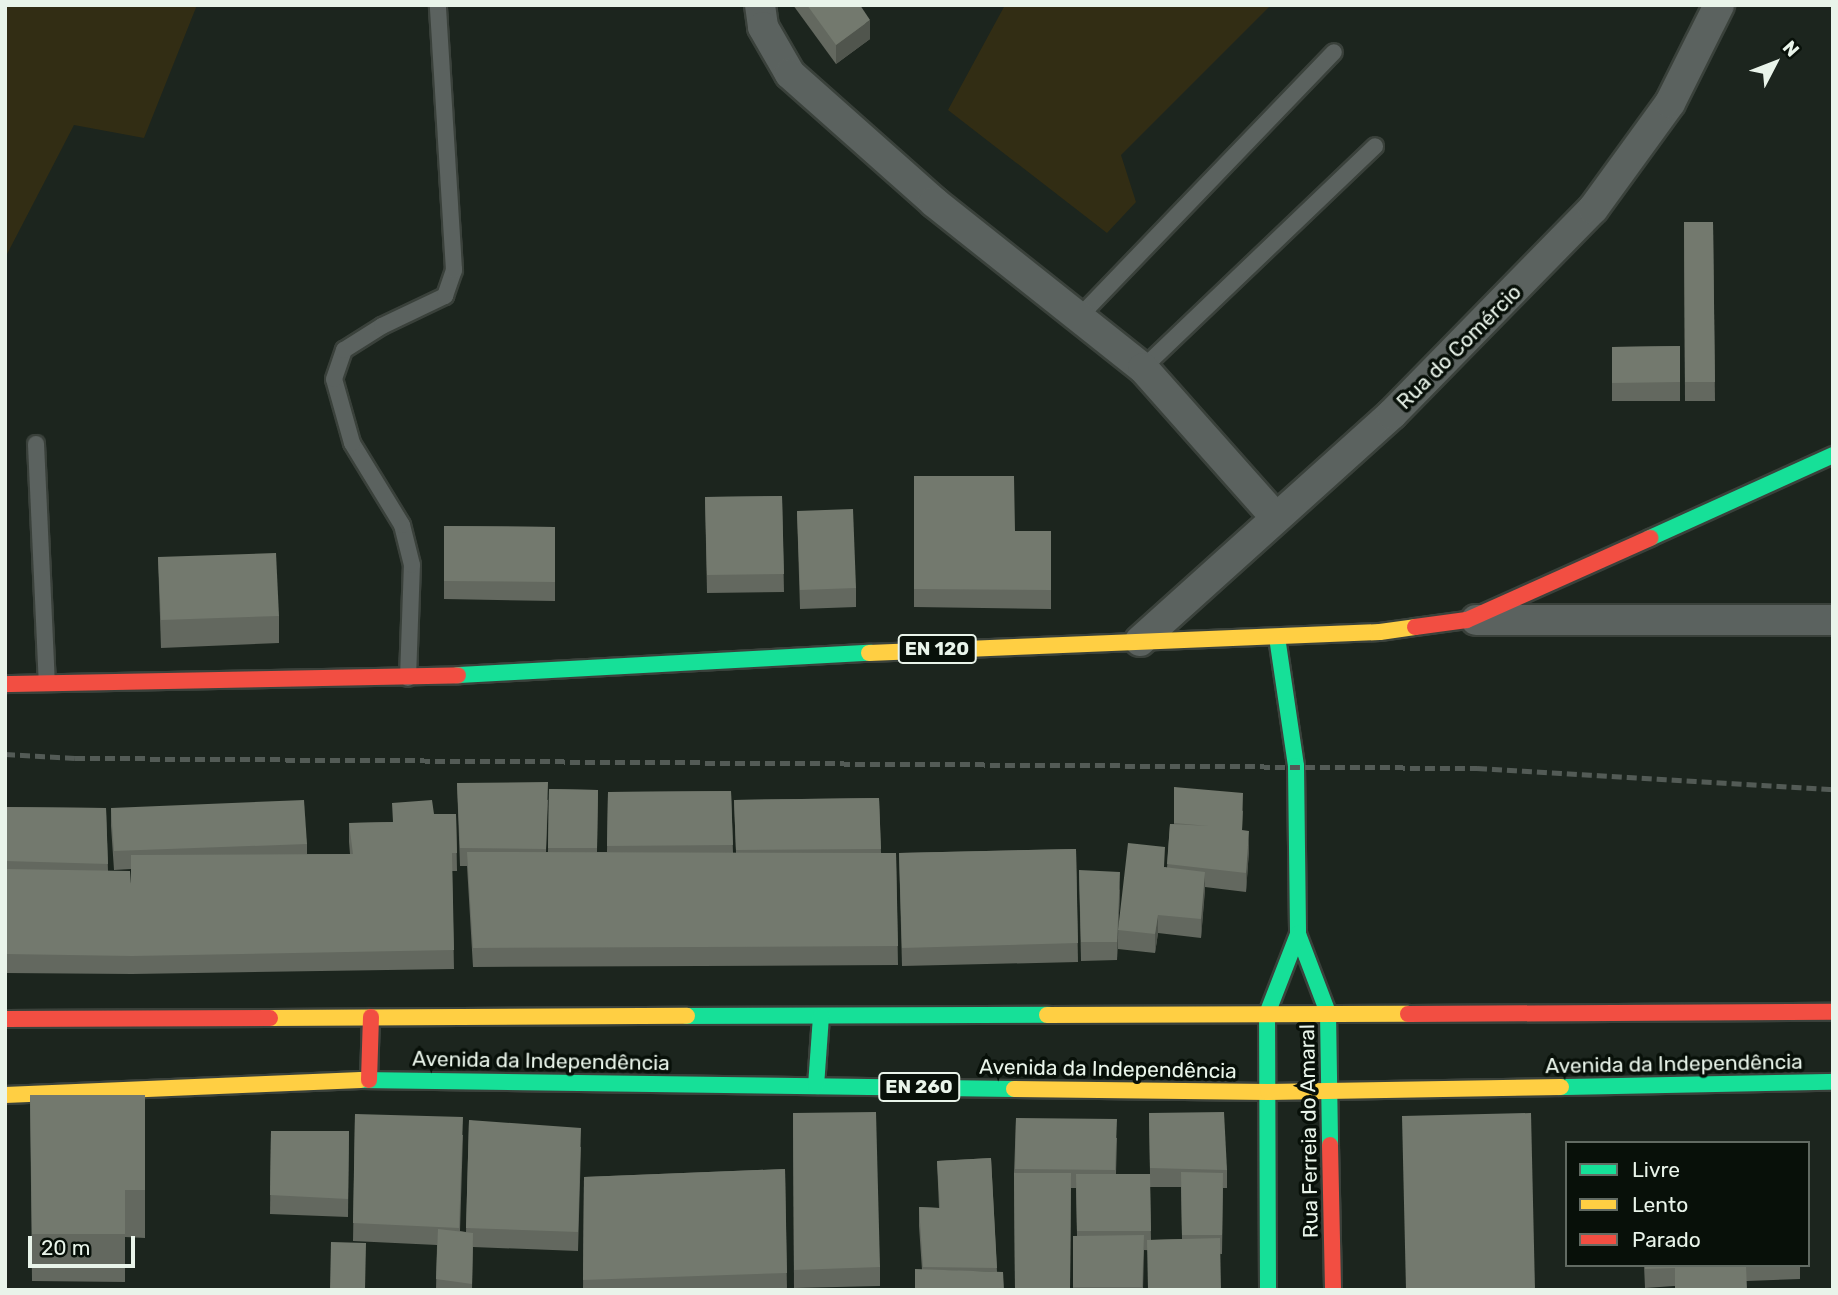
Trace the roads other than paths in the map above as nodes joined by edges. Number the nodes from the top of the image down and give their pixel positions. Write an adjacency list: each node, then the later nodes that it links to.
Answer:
1 (438, 5): 15 (lane)
2 (760, 5): 6 (street)
3 (1719, 5): 10 (street, Rua do Comércio)
4 (1334, 52): 6 (lane)
5 (1374, 146): 7 (lane)
6 (1080, 316): 7 (street)
7 (1143, 368): 10 (street)
8 (36, 444): 17 (lane)
9 (1833, 455): 11 (main road, EN 120)
10 (1276, 518): 14 (street, Rua do Comércio)
11 (1467, 620): 12 (street); 13 (main road, EN 120)
12 (1833, 620)
13 (1277, 637): 14 (main road, EN 120); 18 (main road, Rua Ferreia do Amaral)
14 (1140, 641): 15 (main road, EN 120)
15 (408, 678): 17 (main road, EN 120)
16 (5, 684): 17 (main road, EN 120)
17 (47, 686)
18 (1298, 934): 20 (main road, Rua Ferreia do Amaral); 21 (main road, Rua Ferreia do Amaral)
19 (1833, 1012): 20 (main road, Avenida da Independência)
20 (1328, 1013): 21 (main road, Avenida da Independência); 28 (main road, Rua Ferreia do Amaral)
21 (1267, 1014): 22 (main road, Avenida da Independência); 29 (main road, Rua Ferreia do Amaral)
22 (821, 1016): 23 (main road, Avenida da Independência); 27 (main road)
23 (371, 1017): 24 (main road, Avenida da Independência); 25 (main road)
24 (5, 1019)
25 (369, 1080): 27 (main road, Avenida da Independência / EN 260); 30 (main road, Avenida da Independência / EN 260)
26 (1833, 1082): 28 (main road, Avenida da Independência / EN 260)
27 (816, 1086): 29 (main road, Avenida da Independência / EN 260)
28 (1331, 1091): 29 (main road, Avenida da Independência / EN 260); 32 (main road, Rua Ferreia do Amaral)
29 (1268, 1092): 31 (main road, Rua Ferreia do Amaral)
30 (5, 1095)
31 (1268, 1290)
32 (1333, 1290)

